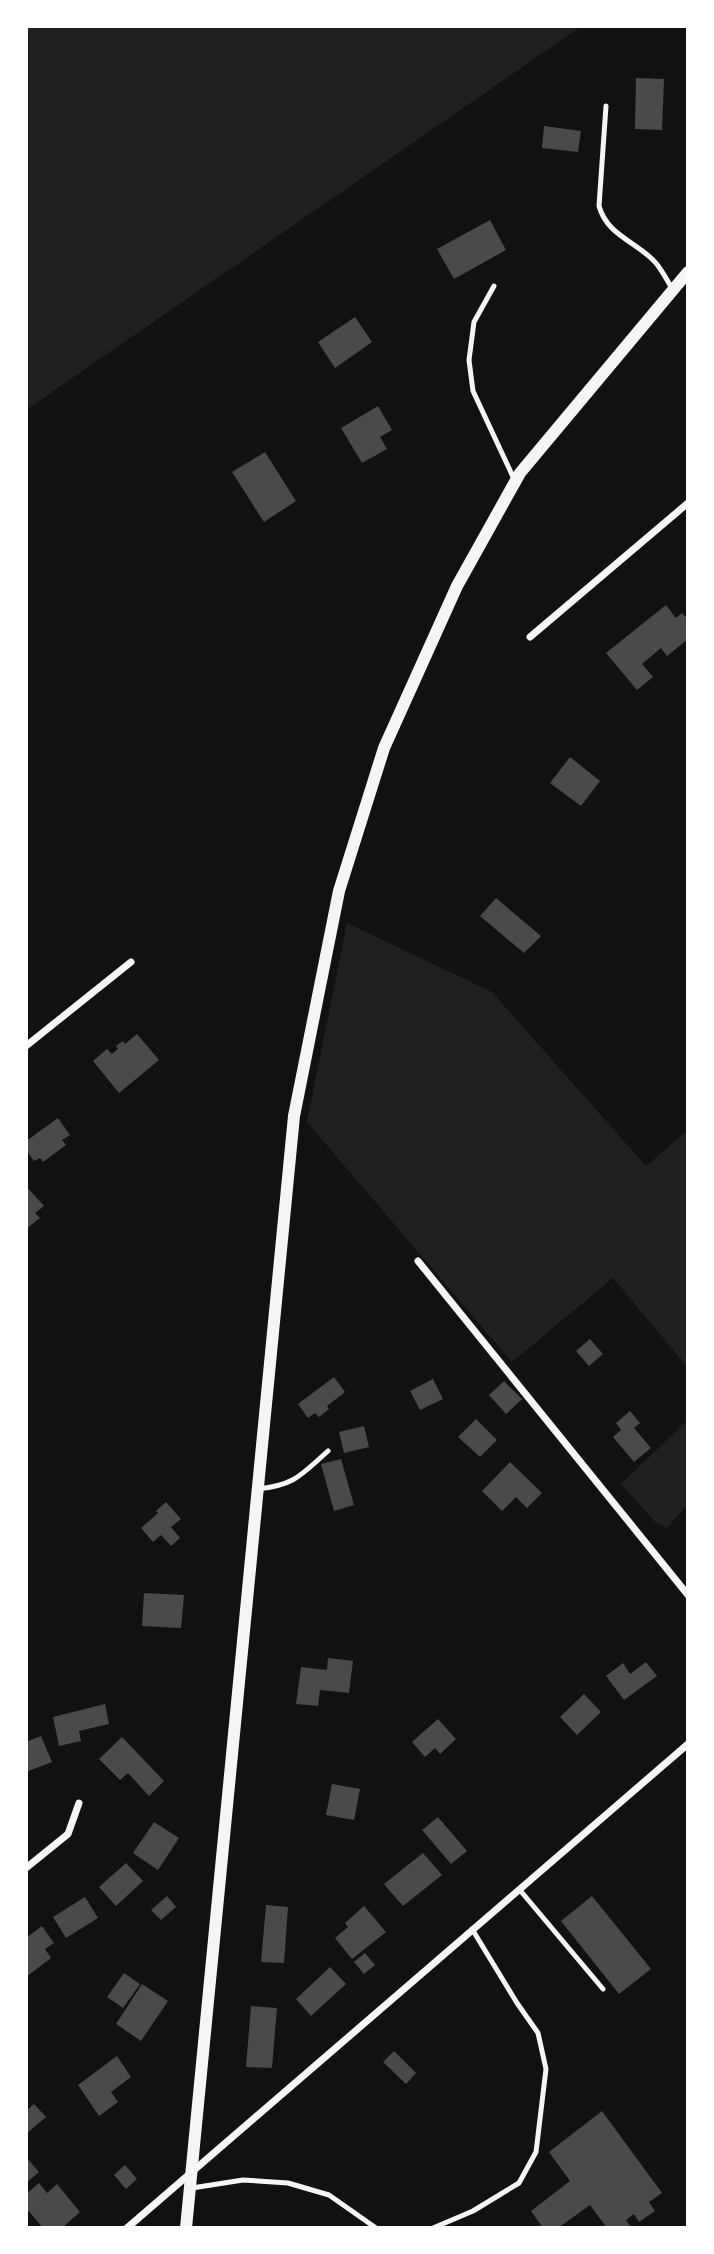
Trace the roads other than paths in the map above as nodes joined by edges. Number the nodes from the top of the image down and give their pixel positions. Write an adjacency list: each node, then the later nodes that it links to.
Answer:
1 (606, 106): 4 (lane)
2 (688, 272): 4 (street)
3 (494, 286): 5 (lane)
4 (673, 290): 5 (street)
5 (515, 482): 12 (street)
6 (688, 503): 7 (street)
7 (530, 636)
8 (131, 962): 9 (street)
9 (26, 1046)
10 (418, 1261): 13 (street)
11 (328, 1451): 12 (lane)
12 (258, 1489): 20 (street)
13 (688, 1595)
14 (688, 1744): 17 (street)
15 (79, 1803): 16 (street)
16 (26, 1868)
17 (518, 1889): 18 (street); 19 (lane)
18 (472, 1928): 20 (street); 25 (lane)
19 (603, 1989)
20 (190, 2172): 21 (street); 22 (street)
21 (189, 2188): 23 (street); 24 (lane)
22 (127, 2228)
23 (186, 2228)
24 (376, 2228)
25 (433, 2228)

